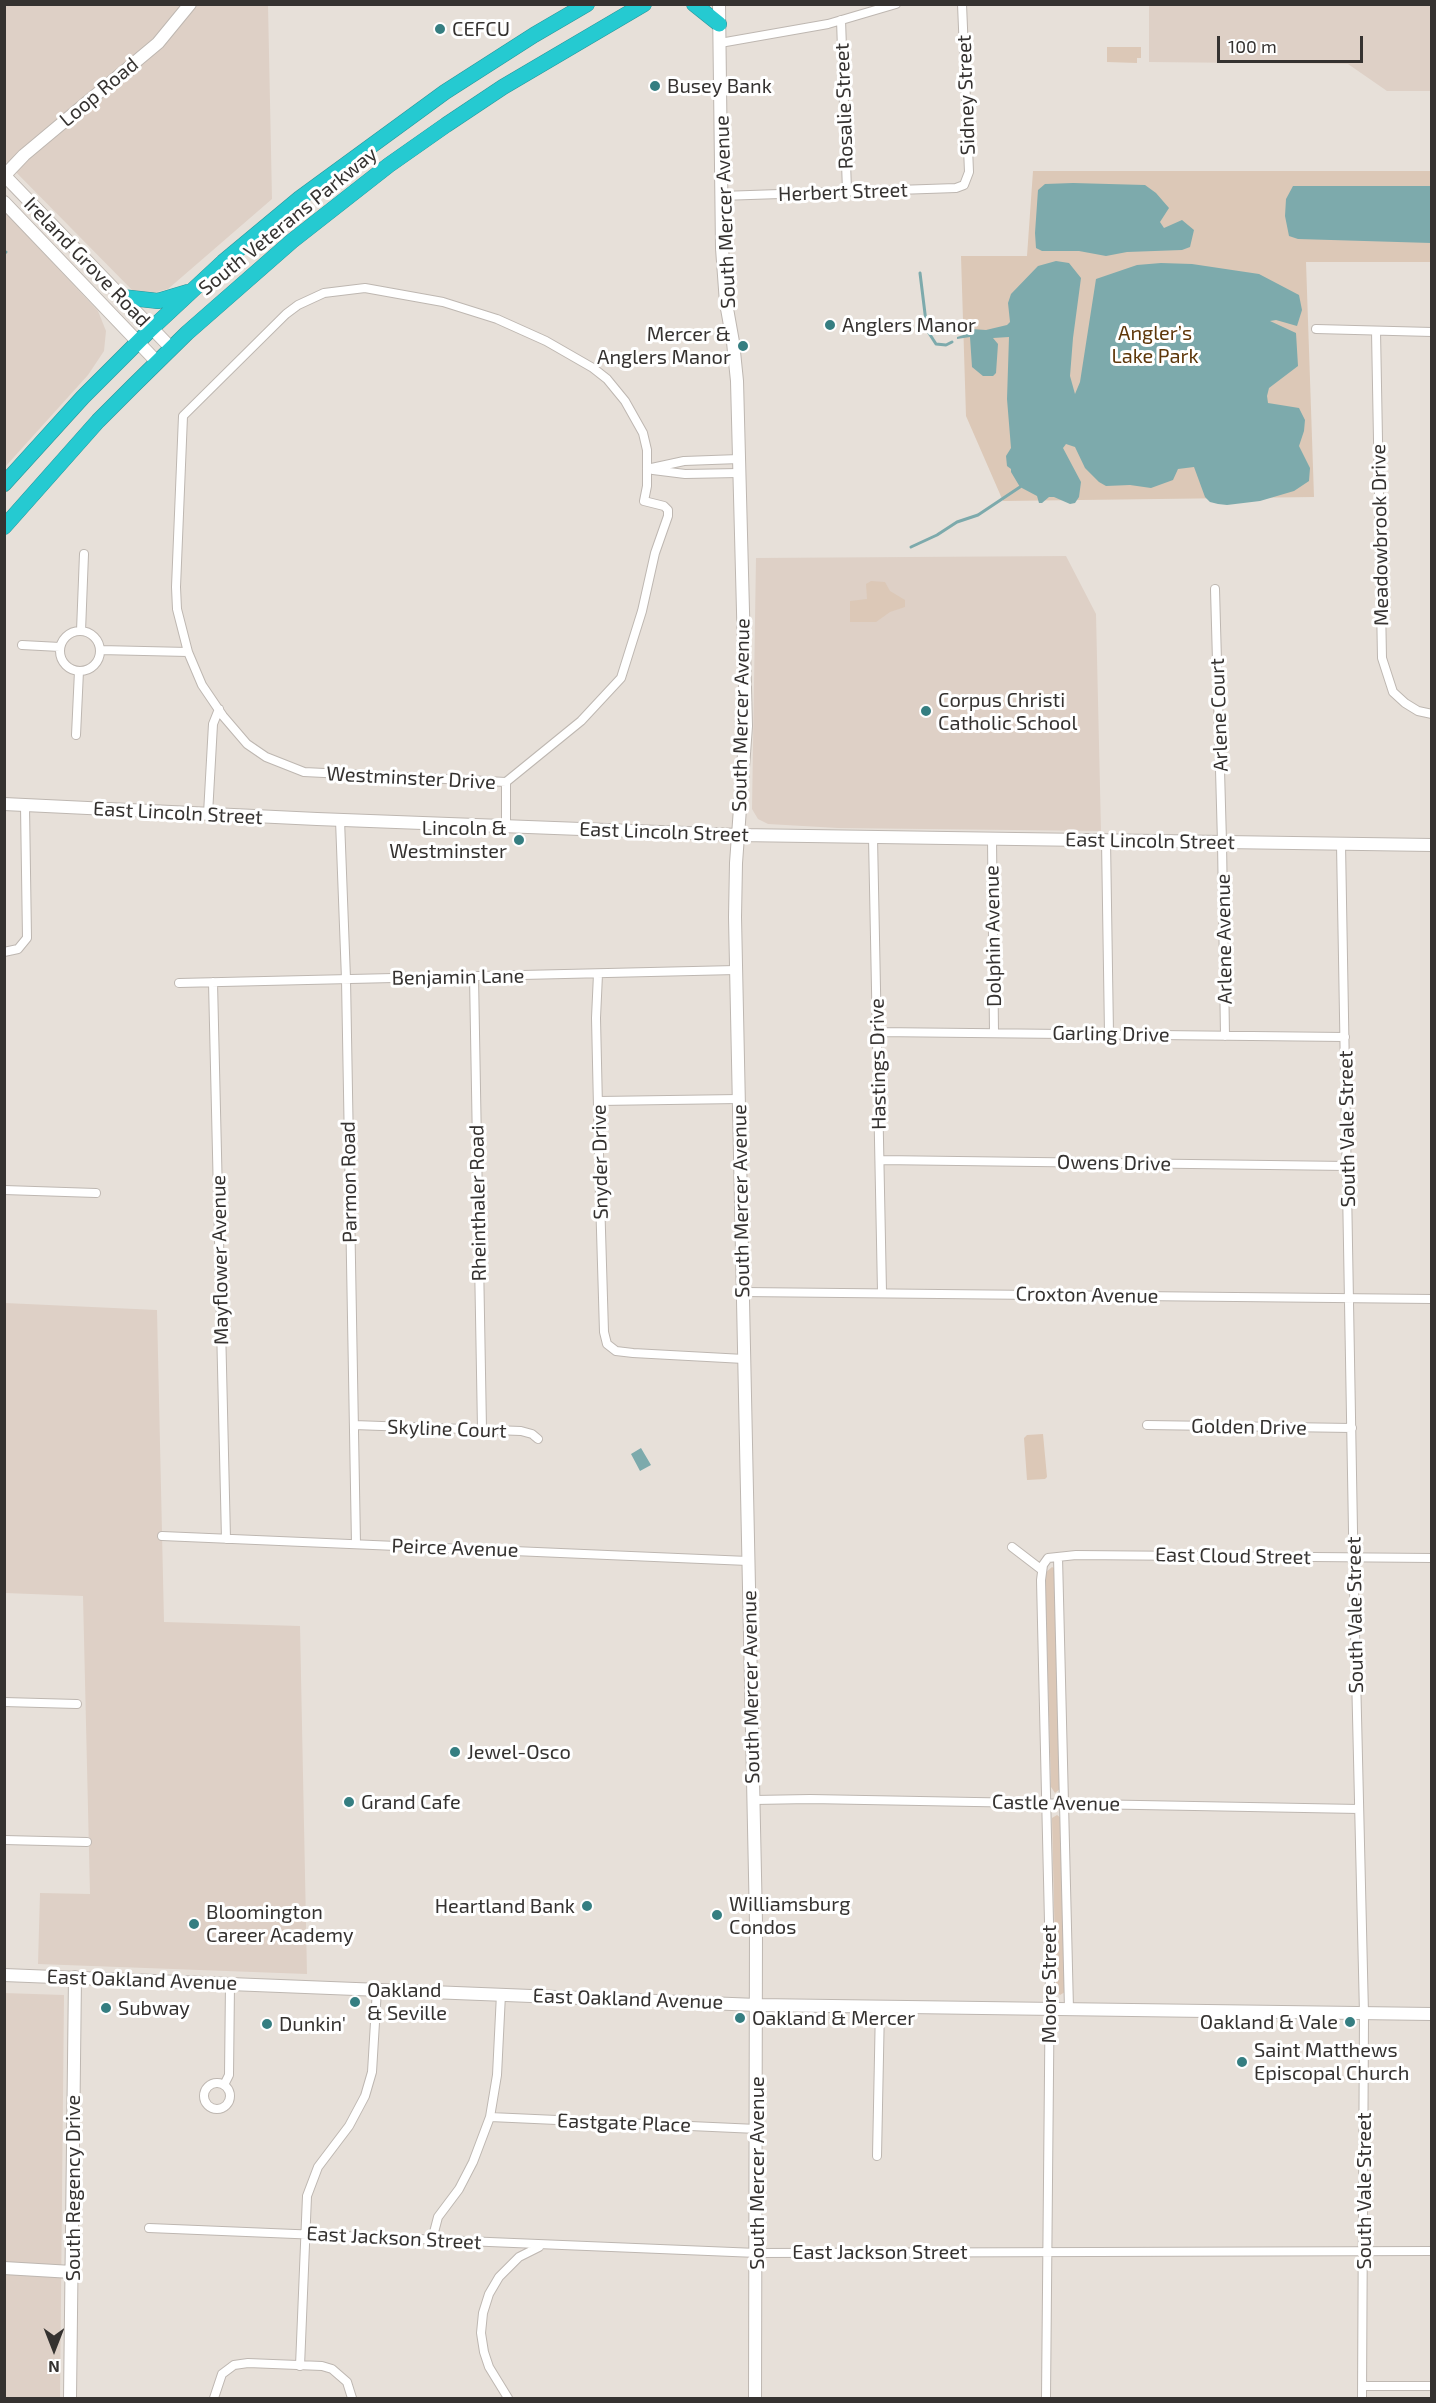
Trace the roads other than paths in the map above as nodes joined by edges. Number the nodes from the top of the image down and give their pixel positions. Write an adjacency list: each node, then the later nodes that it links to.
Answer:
1 (190, 4): 11 (main road, Loop Road)
2 (587, 4): 16 (highway, South Veterans Parkway)
3 (644, 4): 23 (highway, South Veterans Parkway)
4 (694, 4): 9 (highway)
5 (719, 4): 9 (main road, South Mercer Avenue)
6 (896, 4): 8 (street)
7 (962, 4): 12 (street, Sidney Street)
8 (841, 20): 10 (street); 13 (street, Rosalie Street)
9 (719, 24): 10 (main road, South Mercer Avenue)
10 (720, 43): 14 (main road, South Mercer Avenue)
11 (5, 176): 17 (main road, Ireland Grove Road)
12 (964, 184): 13 (street, Herbert Street)
13 (847, 191): 14 (street, Herbert Street)
14 (722, 196): 25 (main road, South Mercer Avenue)
15 (4, 202): 22 (main road, Ireland Grove Road)
16 (191, 291): 17 (highway); 18 (highway, South Veterans Parkway)
17 (122, 297): 18 (main road, Ireland Grove Road)
18 (151, 329): 22 (highway, South Veterans Parkway); 23 (main road, Ireland Grove Road)
19 (1316, 329): 20 (street)
20 (1376, 331): 21 (street); 39 (street, Meadowbrook Drive)
21 (1431, 332)
22 (138, 342): 24 (main road, Ireland Grove Road); 28 (highway, South Veterans Parkway)
23 (171, 348): 24 (highway, South Veterans Parkway)
24 (157, 363): 29 (highway, South Veterans Parkway)
25 (739, 459): 26 (street); 27 (main road, South Mercer Avenue)
26 (647, 469): 27 (street); 36 (street, Westminster Drive); 41 (street, Westminster Drive)
27 (739, 473): 47 (main road, South Mercer Avenue)
28 (4, 484)
29 (4, 527)
30 (84, 554): 32 (street)
31 (1215, 589): 51 (street, Arlene Court)
32 (81, 631): 34 (street); 35 (street)
33 (22, 645): 34 (street)
34 (60, 647): 37 (street)
35 (100, 650): 36 (street); 37 (street)
36 (188, 652): 38 (street, Westminster Drive)
37 (79, 671): 40 (street)
38 (219, 710): 41 (street, Westminster Drive); 44 (street)
39 (1431, 714)
40 (76, 735)
41 (506, 782): 46 (street)
42 (4, 804): 43 (main road, East Lincoln Street)
43 (25, 806): 44 (main road, East Lincoln Street); 54 (street)
44 (208, 814): 45 (main road, East Lincoln Street)
45 (340, 820): 46 (main road, East Lincoln Street); 58 (street, Parmon Road)
46 (506, 827): 47 (main road, East Lincoln Street)
47 (739, 835): 48 (main road, East Lincoln Street); 55 (main road, South Mercer Avenue)
48 (873, 837): 49 (main road, East Lincoln Street); 61 (street, Hastings Drive)
49 (992, 839): 50 (main road, East Lincoln Street); 62 (street, Dolphin Avenue)
50 (1106, 840): 51 (main road, East Lincoln Street); 63 (street)
51 (1222, 842): 52 (main road, East Lincoln Street); 64 (street, Arlene Avenue)
52 (1341, 844): 53 (main road, East Lincoln Street); 65 (street, South Vale Street)
53 (1431, 845)
54 (4, 952)
55 (736, 970): 56 (street, Benjamin Lane); 66 (main road, South Mercer Avenue)
56 (598, 974): 57 (street, Benjamin Lane); 67 (street, Snyder Drive)
57 (474, 976): 58 (street, Benjamin Lane); 80 (street, Rheinthaler Road)
58 (346, 979): 59 (street, Benjamin Lane); 77 (street, Parmon Road)
59 (213, 982): 60 (street, Benjamin Lane); 83 (street, Mayflower Avenue)
60 (179, 983)
61 (877, 1032): 62 (street, Garling Drive); 68 (street, Hastings Drive)
62 (994, 1033): 63 (street, Garling Drive)
63 (1109, 1034): 64 (street, Garling Drive)
64 (1225, 1036): 65 (street, Garling Drive)
65 (1345, 1037): 69 (street, South Vale Street)
66 (740, 1099): 67 (street); 72 (main road, South Mercer Avenue)
67 (599, 1101): 76 (street, Snyder Drive)
68 (880, 1160): 69 (street, Owens Drive); 73 (street, Hastings Drive)
69 (1347, 1166): 74 (street, South Vale Street)
70 (4, 1190): 71 (street)
71 (96, 1193)
72 (743, 1292): 73 (street, Croxton Avenue); 76 (main road, South Mercer Avenue)
73 (882, 1292): 74 (street, Croxton Avenue)
74 (1350, 1299): 75 (street, Croxton Avenue); 79 (street, South Vale Street)
75 (1431, 1299)
76 (744, 1359): 89 (main road, South Mercer Avenue)
77 (354, 1425): 80 (street, Skyline Court); 84 (street, Parmon Road)
78 (1147, 1425): 79 (street, Golden Drive)
79 (1352, 1428): 87 (street, South Vale Street)
80 (482, 1429): 81 (street, Skyline Court)
81 (538, 1439)
82 (162, 1536): 83 (street, Peirce Avenue)
83 (226, 1539): 84 (street, Peirce Avenue)
84 (356, 1544): 89 (street, Peirce Avenue)
85 (1012, 1547): 90 (street)
86 (1058, 1557): 87 (street, East Cloud Street); 90 (street); 95 (street, Moore Street)
87 (1354, 1558): 88 (street, East Cloud Street); 96 (street, South Vale Street)
88 (1431, 1558)
89 (748, 1561): 93 (main road, South Mercer Avenue)
90 (1042, 1570): 94 (street, Moore Street)
91 (4, 1702): 92 (street)
92 (77, 1704)
93 (754, 1800): 94 (street, Castle Avenue); 104 (main road, South Mercer Avenue)
94 (1045, 1804): 95 (street, Castle Avenue); 106 (street, Moore Street)
95 (1065, 1804): 96 (street, Castle Avenue); 107 (street, Moore Street)
96 (1359, 1809): 108 (street, South Vale Street)
97 (4, 1840): 98 (street)
98 (87, 1842)
99 (4, 1975): 100 (main road, East Oakland Avenue)
100 (75, 1977): 101 (main road, East Oakland Avenue); 123 (main road, South Regency Drive)
101 (230, 1984): 102 (main road, East Oakland Avenue); 110 (street)
102 (377, 1989): 103 (main road, East Oakland Avenue); 115 (street)
103 (501, 1994): 104 (main road, East Oakland Avenue); 111 (street)
104 (757, 2005): 105 (main road, East Oakland Avenue); 112 (main road, South Mercer Avenue)
105 (880, 2006): 106 (main road, East Oakland Avenue); 113 (street)
106 (1050, 2009): 107 (main road, East Oakland Avenue); 118 (street, Moore Street)
107 (1069, 2009): 108 (main road, East Oakland Avenue)
108 (1364, 2014): 109 (main road, East Oakland Avenue); 119 (street, South Vale Street)
109 (1431, 2014)
110 (224, 2085)
111 (490, 2117): 112 (street, Eastgate Place); 116 (street)
112 (757, 2129): 121 (main road, South Mercer Avenue)
113 (877, 2156)
114 (149, 2228): 115 (street, East Jackson Street)
115 (306, 2234): 116 (street, East Jackson Street); 124 (street)
116 (432, 2240): 117 (street, East Jackson Street)
117 (544, 2245): 121 (street, East Jackson Street); 130 (street)
118 (1048, 2250): 119 (street, East Jackson Street); 121 (street, East Jackson Street); 132 (street, Moore Street)
119 (1364, 2251): 120 (street, East Jackson Street); 125 (street, South Vale Street)
120 (1431, 2251)
121 (757, 2253): 131 (main road, South Mercer Avenue)
122 (4, 2268): 123 (main road)
123 (72, 2272): 127 (main road, South Regency Drive)
124 (300, 2366): 128 (street); 129 (street)
125 (1363, 2386): 126 (street); 133 (street, South Vale Street)
126 (1431, 2386)
127 (70, 2398)
128 (214, 2398)
129 (352, 2398)
130 (508, 2398)
131 (755, 2398)
132 (1046, 2398)
133 (1362, 2398)

